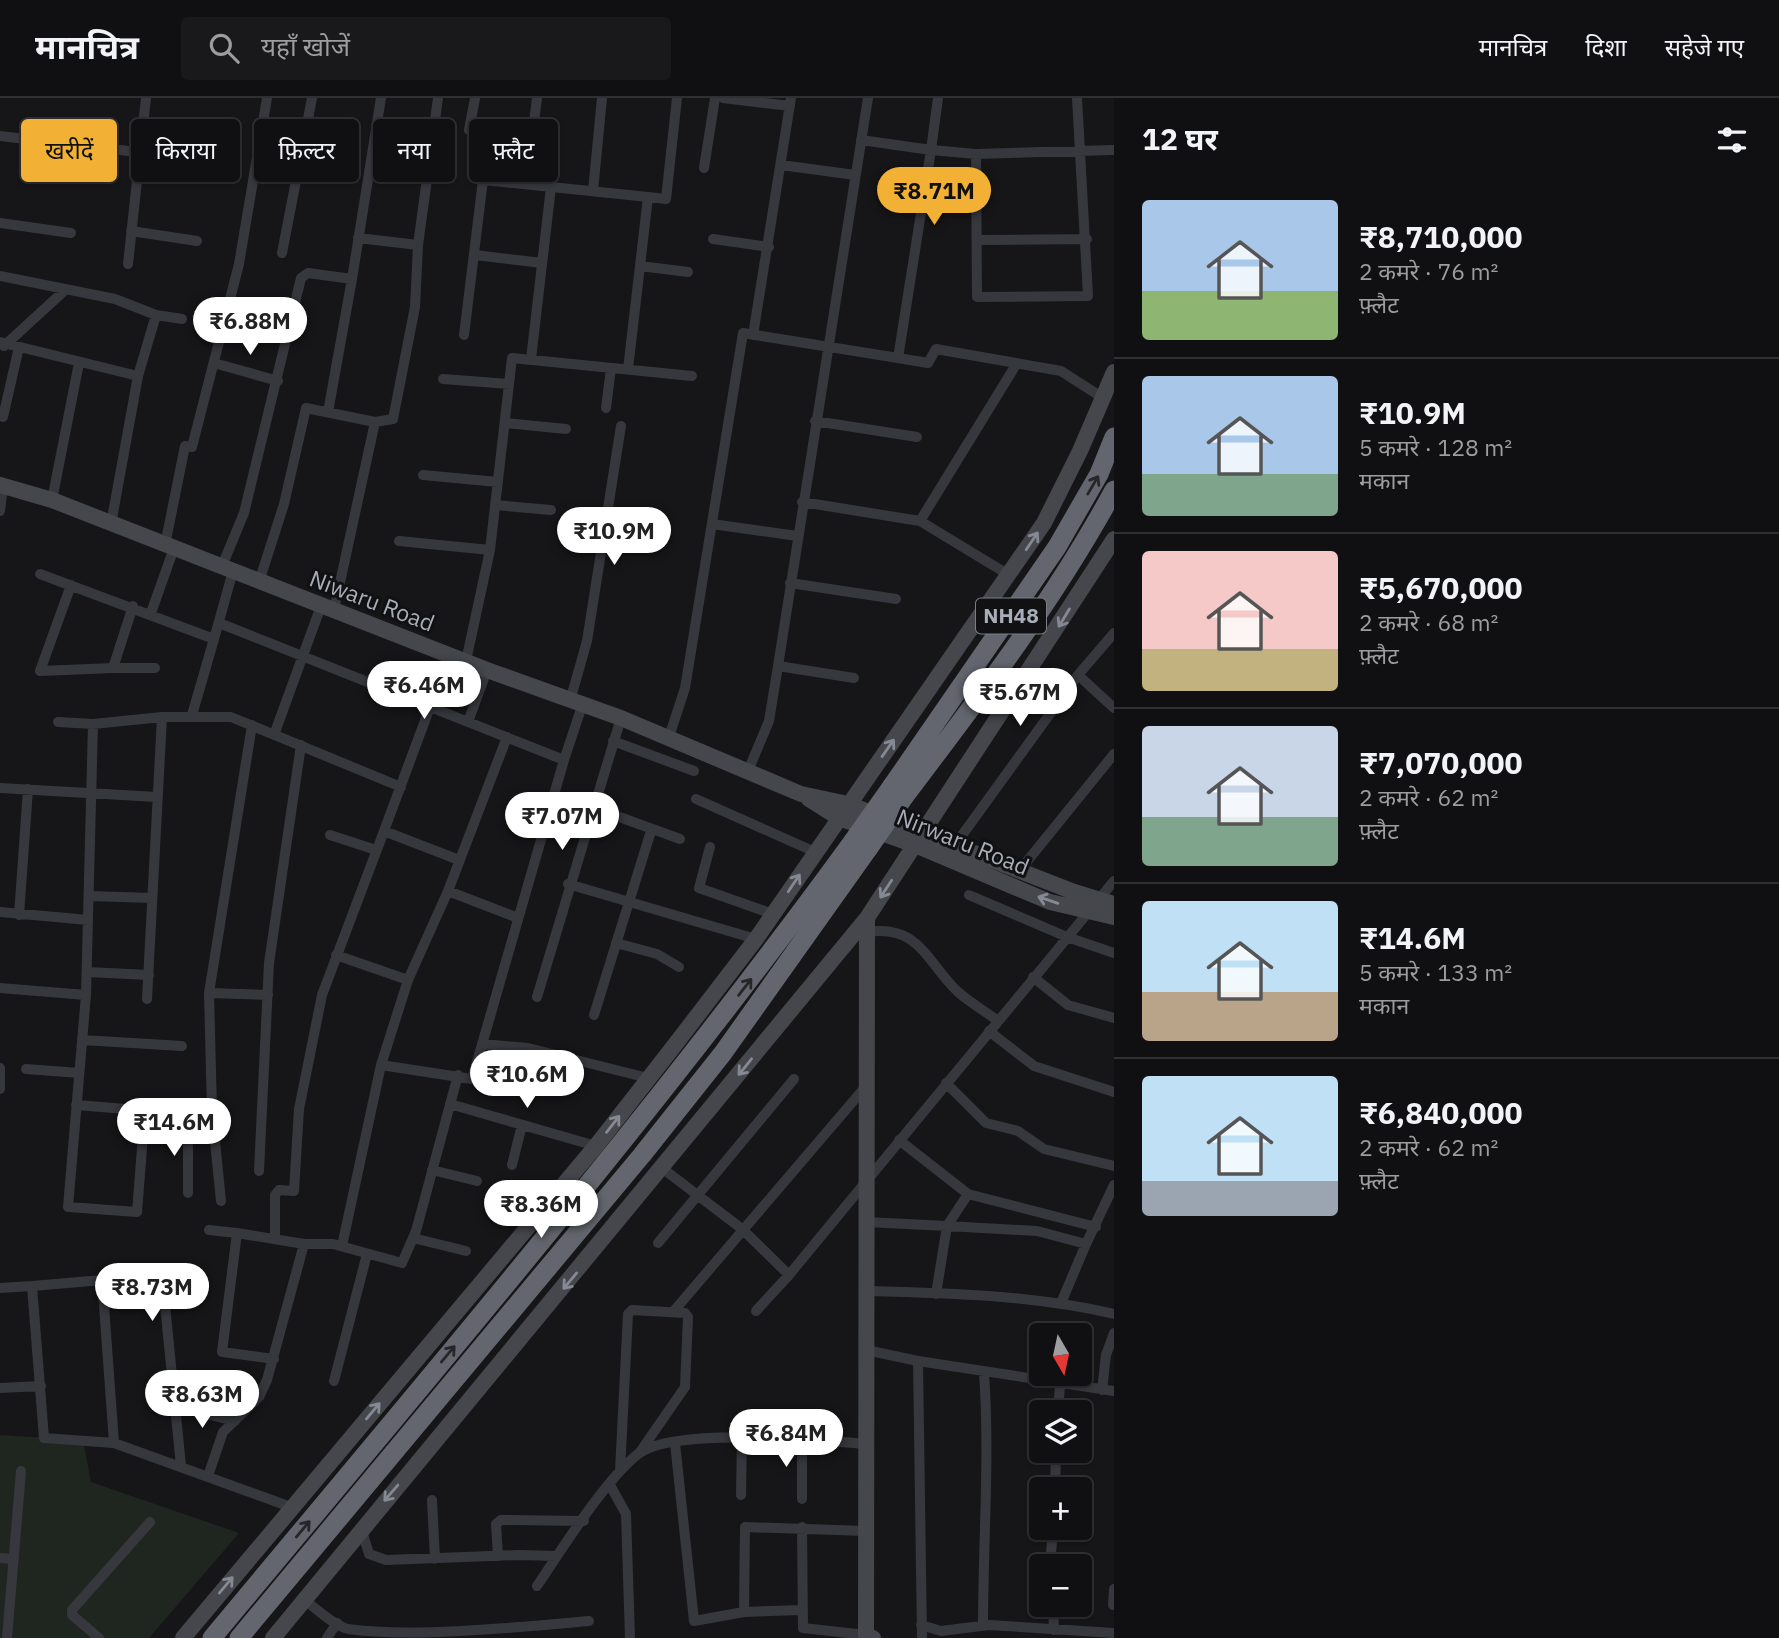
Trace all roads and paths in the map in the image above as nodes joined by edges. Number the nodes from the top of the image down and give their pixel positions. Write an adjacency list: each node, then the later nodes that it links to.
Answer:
1 (146, 98): 16 (street)
2 (267, 98): 63 (street)
3 (312, 98): 44 (street)
4 (381, 98): 37 (street)
5 (438, 98): 42 (street)
6 (475, 98): 17 (street)
7 (537, 98): 18 (street)
8 (602, 98): 32 (street)
9 (677, 98): 33 (street)
10 (715, 98): 27 (street)
11 (723, 98): 15 (street)
12 (868, 98): 20 (street)
13 (938, 98): 21 (street)
14 (1077, 98): 24 (street)
15 (791, 102): 26 (street)
16 (144, 119)
17 (472, 119)
18 (534, 119)
19 (0, 136): 23 (street)
20 (861, 140): 21 (street); 28 (street)
21 (931, 150): 25 (street); 60 (street)
22 (1114, 150): 24 (street)
23 (131, 151)
24 (1080, 151): 25 (street); 39 (street)
25 (976, 154): 40 (street)
26 (781, 165): 28 (street); 43 (street)
27 (705, 169)
28 (855, 175): 59 (street)
29 (137, 182): 35 (street)
30 (524, 184): 31 (street); 45 (street)
31 (551, 187): 32 (street); 46 (street)
32 (593, 191): 33 (street)
33 (648, 197): 48 (street)
34 (0, 223): 36 (street)
35 (131, 232): 41 (street); 47 (street)
36 (71, 233)
37 (358, 238): 42 (street); 51 (street)
38 (713, 239): 43 (street)
39 (1087, 239): 40 (street); 40 (street)
40 (977, 240)
41 (197, 241)
42 (418, 245): 78 (street)
43 (769, 247): 56 (street)
44 (282, 253)
45 (475, 255): 46 (street); 55 (street)
46 (542, 263): 61 (street)
47 (128, 264)
48 (640, 266): 49 (street); 66 (street)
49 (688, 272)
50 (0, 275): 52 (street)
51 (352, 279): 71 (street); 75 (street)
52 (64, 291): 53 (street); 57 (street)
53 (156, 315): 54 (street); 68 (street)
54 (182, 320)
55 (464, 335)
56 (754, 335): 59 (street); 95 (street)
57 (2, 345): 58 (street)
58 (19, 347): 62 (street); 76 (street)
59 (827, 347): 60 (street); 77 (street)
60 (898, 358): 64 (street)
61 (531, 359): 65 (street); 72 (street)
62 (79, 363): 68 (street); 88 (street)
63 (214, 363): 71 (street); 99 (street)
64 (1017, 363): 73 (street); 93 (street)
65 (611, 368): 66 (street); 74 (street)
66 (628, 369): 69 (street)
67 (1114, 372): 73 (street)
68 (138, 376): 94 (street)
69 (691, 376)
70 (443, 379): 72 (street)
71 (278, 381): 101 (street)
72 (509, 384): 79 (street)
73 (1104, 398): 103 (street, one-way to 73)
74 (606, 408)
75 (328, 412): 78 (street); 104 (street)
76 (3, 417)
77 (815, 421): 82 (street); 89 (street)
78 (375, 422): 109 (street)
79 (505, 423): 81 (street); 85 (street)
80 (621, 426): 122 (street)
81 (566, 429)
82 (917, 437)
83 (1114, 437): 144 (highway, NH48, one-way to 83)
84 (423, 475): 85 (street)
85 (498, 482): 90 (street)
86 (2, 485): 88 (street, Niwaru Road); 92 (street)
87 (1114, 490): 144 (highway, NH48)
88 (52, 500): 94 (street, Niwaru Road)
89 (802, 502): 93 (street); 96 (street)
90 (495, 505): 91 (street); 100 (street)
91 (551, 510)
92 (0, 511)
93 (920, 521): 103 (street)
94 (111, 524): 99 (street, Niwaru Road)
95 (712, 524): 96 (street); 134 (street)
96 (797, 536): 105 (street)
97 (1114, 539): 156 (street, one-way to 156)
98 (399, 541): 100 (street)
99 (170, 547): 101 (street, Niwaru Road); 110 (street)
100 (490, 550): 115 (street)
101 (228, 569): 104 (street, Niwaru Road); 111 (street)
102 (40, 574): 106 (street)
103 (1009, 575): 149 (street, one-way to 103)
104 (260, 582): 109 (street, Niwaru Road)
105 (790, 583): 107 (street); 116 (street)
106 (71, 585): 108 (street); 117 (street)
107 (896, 599)
108 (133, 606): 110 (street); 117 (street)
109 (328, 608): 114 (street); 115 (street, Niwaru Road)
110 (151, 613): 113 (street)
111 (219, 623): 113 (street); 114 (street)
112 (1114, 633): 120 (street)
113 (214, 639): 125 (street)
114 (304, 656): 123 (street); 132 (street)
115 (466, 661): 119 (street, Niwaru Road)
116 (778, 666): 121 (street); 140 (street)
117 (113, 668): 118 (street)
118 (155, 668)
119 (487, 670): 122 (street, Niwaru Road); 129 (street)
120 (1078, 675): 124 (street); 158 (street)
121 (854, 678)
122 (576, 703): 127 (street, Niwaru Road); 138 (street)
123 (430, 707): 129 (street); 141 (street)
124 (1114, 708)
125 (192, 715): 126 (street); 131 (street)
126 (162, 717): 130 (street); 147 (street)
127 (621, 718): 134 (street, Niwaru Road); 135 (street)
128 (58, 722): 130 (street)
129 (468, 722): 133 (street)
130 (93, 724): 145 (street)
131 (252, 725): 132 (street); 191 (street)
132 (274, 735): 136 (street)
133 (507, 737): 138 (street); 162 (street)
134 (669, 737): 140 (street, Niwaru Road)
135 (613, 741): 139 (street); 150 (street)
136 (301, 745): 141 (street); 193 (street)
137 (1114, 754): 163 (street)
138 (564, 760): 177 (street)
139 (694, 771)
140 (747, 771): 146 (street, Niwaru Road)
141 (401, 787): 152 (street)
142 (0, 788): 143 (street)
143 (28, 789): 145 (street); 175 (street)
144 (898, 792): 157 (highway, NH48, bridge)
145 (93, 793): 147 (street); 168 (street)
146 (801, 794): 149 (street, Niwaru Road); 151 (street, Nirwaru Road)
147 (157, 797): 169 (street)
148 (696, 799): 161 (street)
149 (848, 804): 151 (street); 156 (street, Niwaru Road)
150 (592, 807): 153 (street); 165 (street)
151 (839, 818): 156 (street, Nirwaru Road); 161 (street)
152 (384, 831): 160 (street); 162 (street)
153 (651, 831): 155 (street); 170 (street)
154 (330, 835): 160 (street)
155 (680, 839)
156 (920, 839): 158 (street, Nirwaru Road); 172 (street, Nirwaru Road, one-way to 156); 179 (street, one-way to 179)
157 (861, 845): 316 (highway, NH48, one-way to 157); 317 (highway, NH48)
158 (955, 845): 163 (street, Nirwaru Road)
159 (710, 847): 174 (street)
160 (376, 850): 184 (street)
161 (815, 852): 174 (street, one-way to 161)
162 (459, 860): 166 (street)
163 (1020, 870): 172 (street, Nirwaru Road)
164 (1114, 881): 172 (street)
165 (568, 884): 170 (street); 194 (street)
166 (448, 891): 177 (street); 189 (street)
167 (969, 895): 180 (street)
168 (89, 896): 169 (street); 178 (street)
169 (152, 898): 187 (street)
170 (627, 902): 181 (street); 182 (street)
171 (1114, 904): 172 (street, Nirwaru Road)
172 (1092, 905): 176 (street, Nirwaru Road); 180 (street)
173 (0, 912): 175 (street)
174 (773, 914): 181 (street)
175 (19, 915): 178 (street)
176 (1114, 917)
177 (518, 918): 201 (street)
178 (88, 920): 186 (street)
179 (867, 925): 198 (street); 211 (street); 222 (street, one-way to 222)
180 (1067, 937): 183 (street); 188 (street)
181 (756, 939): 208 (street)
182 (616, 943): 185 (street); 196 (street)
183 (1114, 953)
184 (336, 954): 189 (street); 238 (street)
185 (679, 967)
186 (86, 972): 187 (street); 192 (street)
187 (149, 975): 195 (street)
188 (1034, 977): 197 (street); 198 (street)
189 (408, 980): 203 (street)
190 (0, 988): 192 (street)
191 (209, 993): 193 (street); 231 (street)
192 (86, 995): 200 (street)
193 (268, 995): 224 (street)
194 (537, 997)
195 (147, 999)
196 (594, 1015)
197 (1114, 1018)
198 (998, 1021): 199 (street)
199 (989, 1031): 210 (street); 213 (street)
200 (82, 1040): 202 (street); 206 (street)
201 (482, 1044): 207 (street); 208 (street)
202 (181, 1046)
203 (381, 1065): 207 (street); 243 (street)
204 (0, 1069): 212 (street)
205 (26, 1069): 206 (street)
206 (79, 1073): 215 (street)
207 (458, 1075): 214 (street)
208 (649, 1077): 219 (street, one-way to 208)
209 (794, 1079): 230 (street)
210 (946, 1083): 218 (street); 221 (street)
211 (867, 1085): 225 (street); 236 (street)
212 (0, 1089)
213 (1114, 1091)
214 (450, 1104): 217 (street); 223 (street)
215 (76, 1105): 216 (street); 216 (street)
216 (145, 1110): 228 (street)
217 (522, 1125): 219 (street); 220 (street)
218 (899, 1140): 225 (street); 229 (street)
219 (596, 1146): 284 (street, one-way to 219)
220 (512, 1165)
221 (1114, 1166)
222 (662, 1168): 230 (street); 288 (street, one-way to 288)
223 (432, 1170): 226 (street); 239 (street)
224 (259, 1171)
225 (866, 1180): 232 (street); 246 (street)
226 (477, 1181)
227 (1114, 1185): 234 (street)
228 (188, 1193)
229 (968, 1194): 233 (street); 234 (street)
230 (699, 1195): 236 (street); 240 (street)
231 (222, 1200)
232 (866, 1222): 233 (street); 250 (street)
233 (947, 1226): 242 (street); 251 (street)
234 (1096, 1227): 242 (street)
235 (209, 1230): 237 (street)
236 (745, 1231): 246 (street); 254 (street)
237 (237, 1233): 238 (street); 258 (street)
238 (275, 1238): 241 (street)
239 (413, 1238): 244 (street); 245 (street)
240 (658, 1243)
241 (304, 1244): 243 (street); 258 (street)
242 (1086, 1244): 252 (street)
243 (342, 1246): 245 (street)
244 (466, 1251)
245 (367, 1254): 262 (street)
246 (789, 1275): 253 (street)
247 (102, 1278): 248 (street); 268 (street); 272 (street)
248 (32, 1286): 249 (street); 263 (street)
249 (0, 1288)
250 (866, 1291): 251 (street); 257 (street)
251 (936, 1294): 252 (street)
252 (1061, 1303): 255 (street)
253 (755, 1311)
254 (673, 1312): 275 (street); 278 (street)
255 (1114, 1314)
256 (1114, 1333): 266 (street)
257 (866, 1350): 259 (street); 274 (street)
258 (274, 1359): 269 (street)
259 (918, 1361): 260 (street); 305 (street)
260 (984, 1373): 261 (street); 306 (street)
261 (1029, 1380)
262 (334, 1381)
263 (41, 1386): 265 (street); 272 (street)
264 (1068, 1386): 266 (street)
265 (0, 1388)
266 (1102, 1390): 267 (street)
267 (1114, 1391)
268 (176, 1407): 269 (street); 276 (street)
269 (234, 1421): 279 (street)
270 (742, 1437): 271 (street); 273 (street); 281 (street)
271 (802, 1439): 274 (street); 282 (street)
272 (114, 1443): 276 (street)
273 (674, 1443): 275 (street); 300 (street)
274 (866, 1444): 289 (street)
275 (640, 1452): 278 (street)
276 (181, 1466): 279 (street)
277 (21, 1471): 293 (street)
278 (620, 1471): 280 (street)
279 (208, 1476): 284 (street)
280 (610, 1485): 285 (street); 321 (street)
281 (741, 1495)
282 (802, 1499)
283 (432, 1500): 294 (street)
284 (291, 1507): 315 (street, one-way to 284)
285 (584, 1521): 290 (street); 291 (street)
286 (150, 1522): 314 (street)
287 (802, 1527): 289 (street); 299 (street); 300 (street)
288 (361, 1528): 294 (street); 297 (street)
289 (866, 1531): 312 (street)
290 (498, 1556): 291 (street); 294 (street)
291 (557, 1556): 295 (street)
292 (0, 1558): 293 (street)
293 (15, 1559): 313 (street)
294 (435, 1559)
295 (537, 1586)
296 (1114, 1589): 298 (street)
297 (303, 1599): 303 (street); 318 (street)
298 (1113, 1605)
299 (801, 1610): 300 (street); 312 (street)
300 (744, 1612)
301 (1053, 1617): 307 (street)
302 (589, 1621): 304 (street)
303 (337, 1623): 311 (street); 319 (street)
304 (557, 1624): 309 (street); 320 (street)
305 (921, 1625): 306 (street); 322 (street)
306 (983, 1626): 307 (street)
307 (1054, 1630): 308 (street)
308 (1114, 1633)
309 (494, 1634): 310 (street)
310 (453, 1635): 311 (street)
311 (381, 1636)
312 (868, 1637)
313 (7, 1638)
314 (99, 1638)
315 (183, 1638)
316 (212, 1638)
317 (239, 1638)
318 (273, 1638)
319 (327, 1638)
320 (557, 1638)
321 (630, 1638)
322 (922, 1638)

